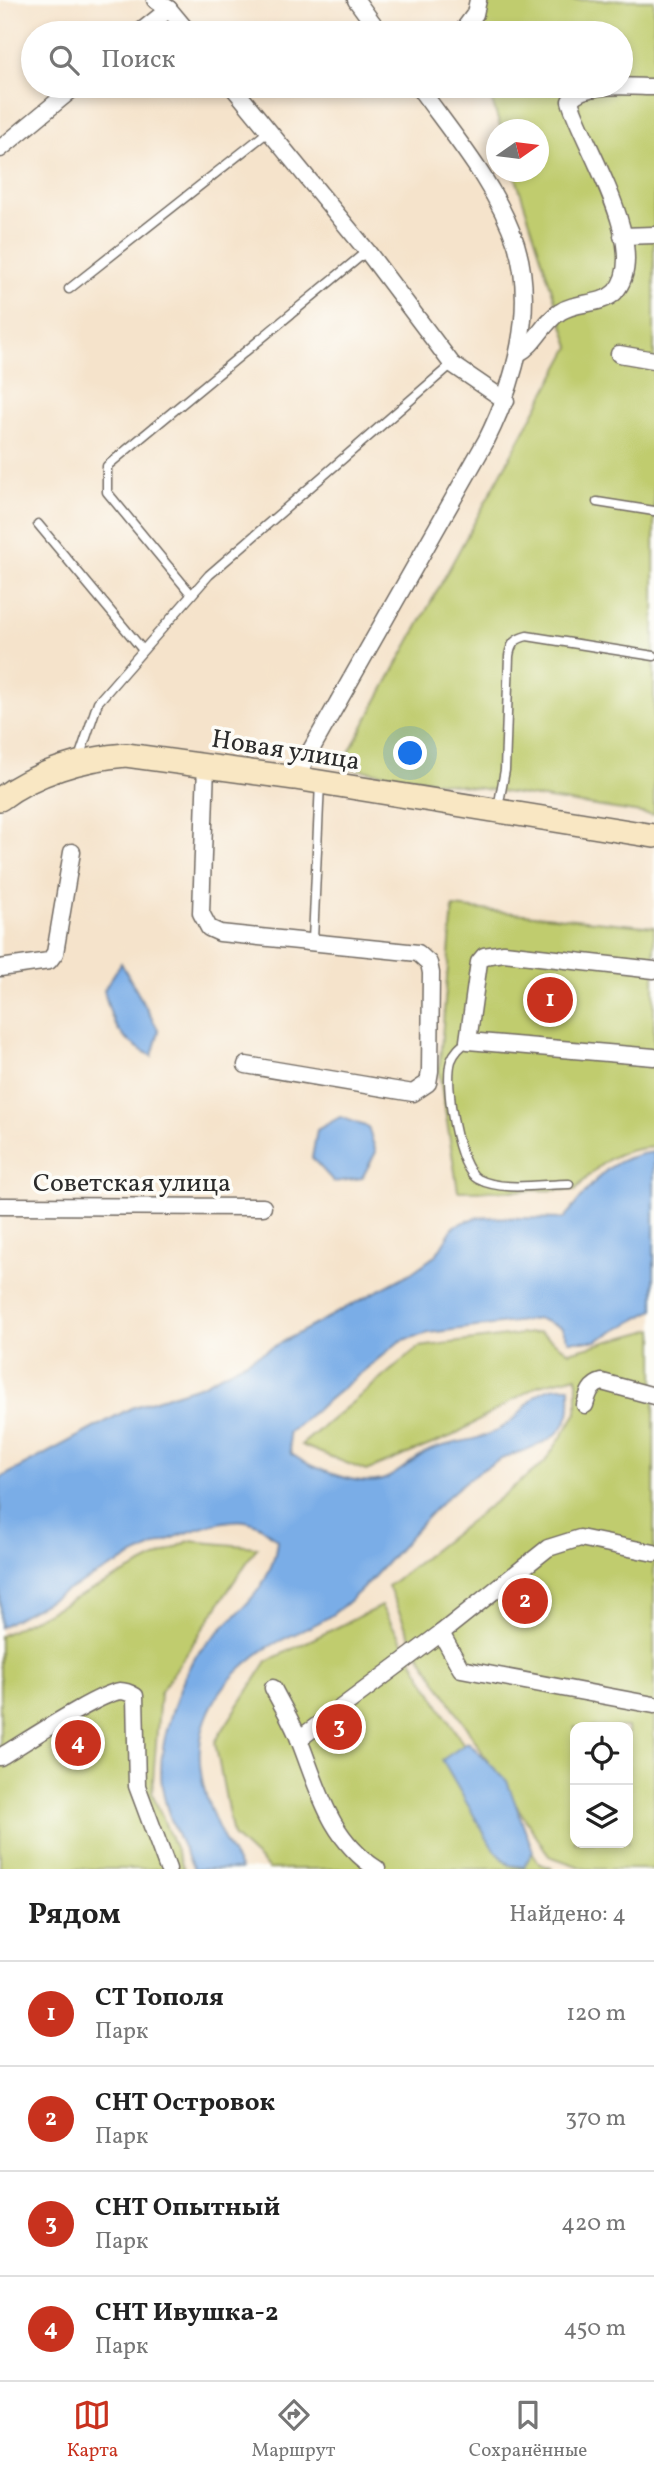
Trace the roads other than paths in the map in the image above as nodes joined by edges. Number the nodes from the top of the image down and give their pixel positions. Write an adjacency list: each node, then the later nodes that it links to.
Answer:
1 (356, 0): 6 (street)
2 (478, 0): 7 (street)
3 (162, 4): 4 (street); 5 (street)
4 (149, 21)
5 (178, 21)
6 (371, 21)
7 (470, 21)
8 (633, 87): 9 (street)
9 (654, 87)
10 (62, 98): 15 (street)
11 (242, 98): 14 (street)
12 (428, 98): 20 (street)
13 (572, 98): 17 (street)
14 (269, 131): 18 (street); 19 (lane)
15 (0, 149)
16 (654, 235): 17 (street)
17 (622, 236): 20 (street)
18 (367, 251): 23 (street); 28 (lane)
19 (69, 289)
20 (519, 353): 24 (street)
21 (619, 354): 22 (street)
22 (654, 360)
23 (452, 364): 24 (street); 28 (lane)
24 (506, 401): 33 (street)
25 (597, 502): 26 (lane)
26 (654, 511)
27 (38, 524): 29 (lane)
28 (191, 594): 29 (lane)
29 (142, 649): 31 (lane)
30 (654, 656): 36 (lane)
31 (77, 764): 32 (street, Новая улица); 35 (street, Новая улица)
32 (206, 765): 33 (street, Новая улица); 39 (street)
33 (295, 778): 34 (street, Новая улица)
34 (320, 782): 36 (street, Новая улица); 39 (lane)
35 (0, 799)
36 (498, 811): 37 (street, Новая улица)
37 (654, 836)
38 (72, 852): 40 (street)
39 (313, 940): 44 (street)
40 (0, 968)
41 (654, 970): 42 (street)
42 (468, 1041): 43 (street); 45 (lane)
43 (654, 1057)
44 (246, 1065)
45 (569, 1184)
46 (0, 1206): 47 (street, Советская улица)
47 (263, 1207)
48 (654, 1396): 49 (street)
49 (585, 1405)
50 (654, 1553): 51 (street)
51 (441, 1633): 53 (street); 54 (street)
52 (273, 1688): 54 (street)
53 (654, 1705)
54 (299, 1739): 57 (street)
55 (0, 1757): 56 (street)
56 (168, 1869)
57 (377, 1869)

